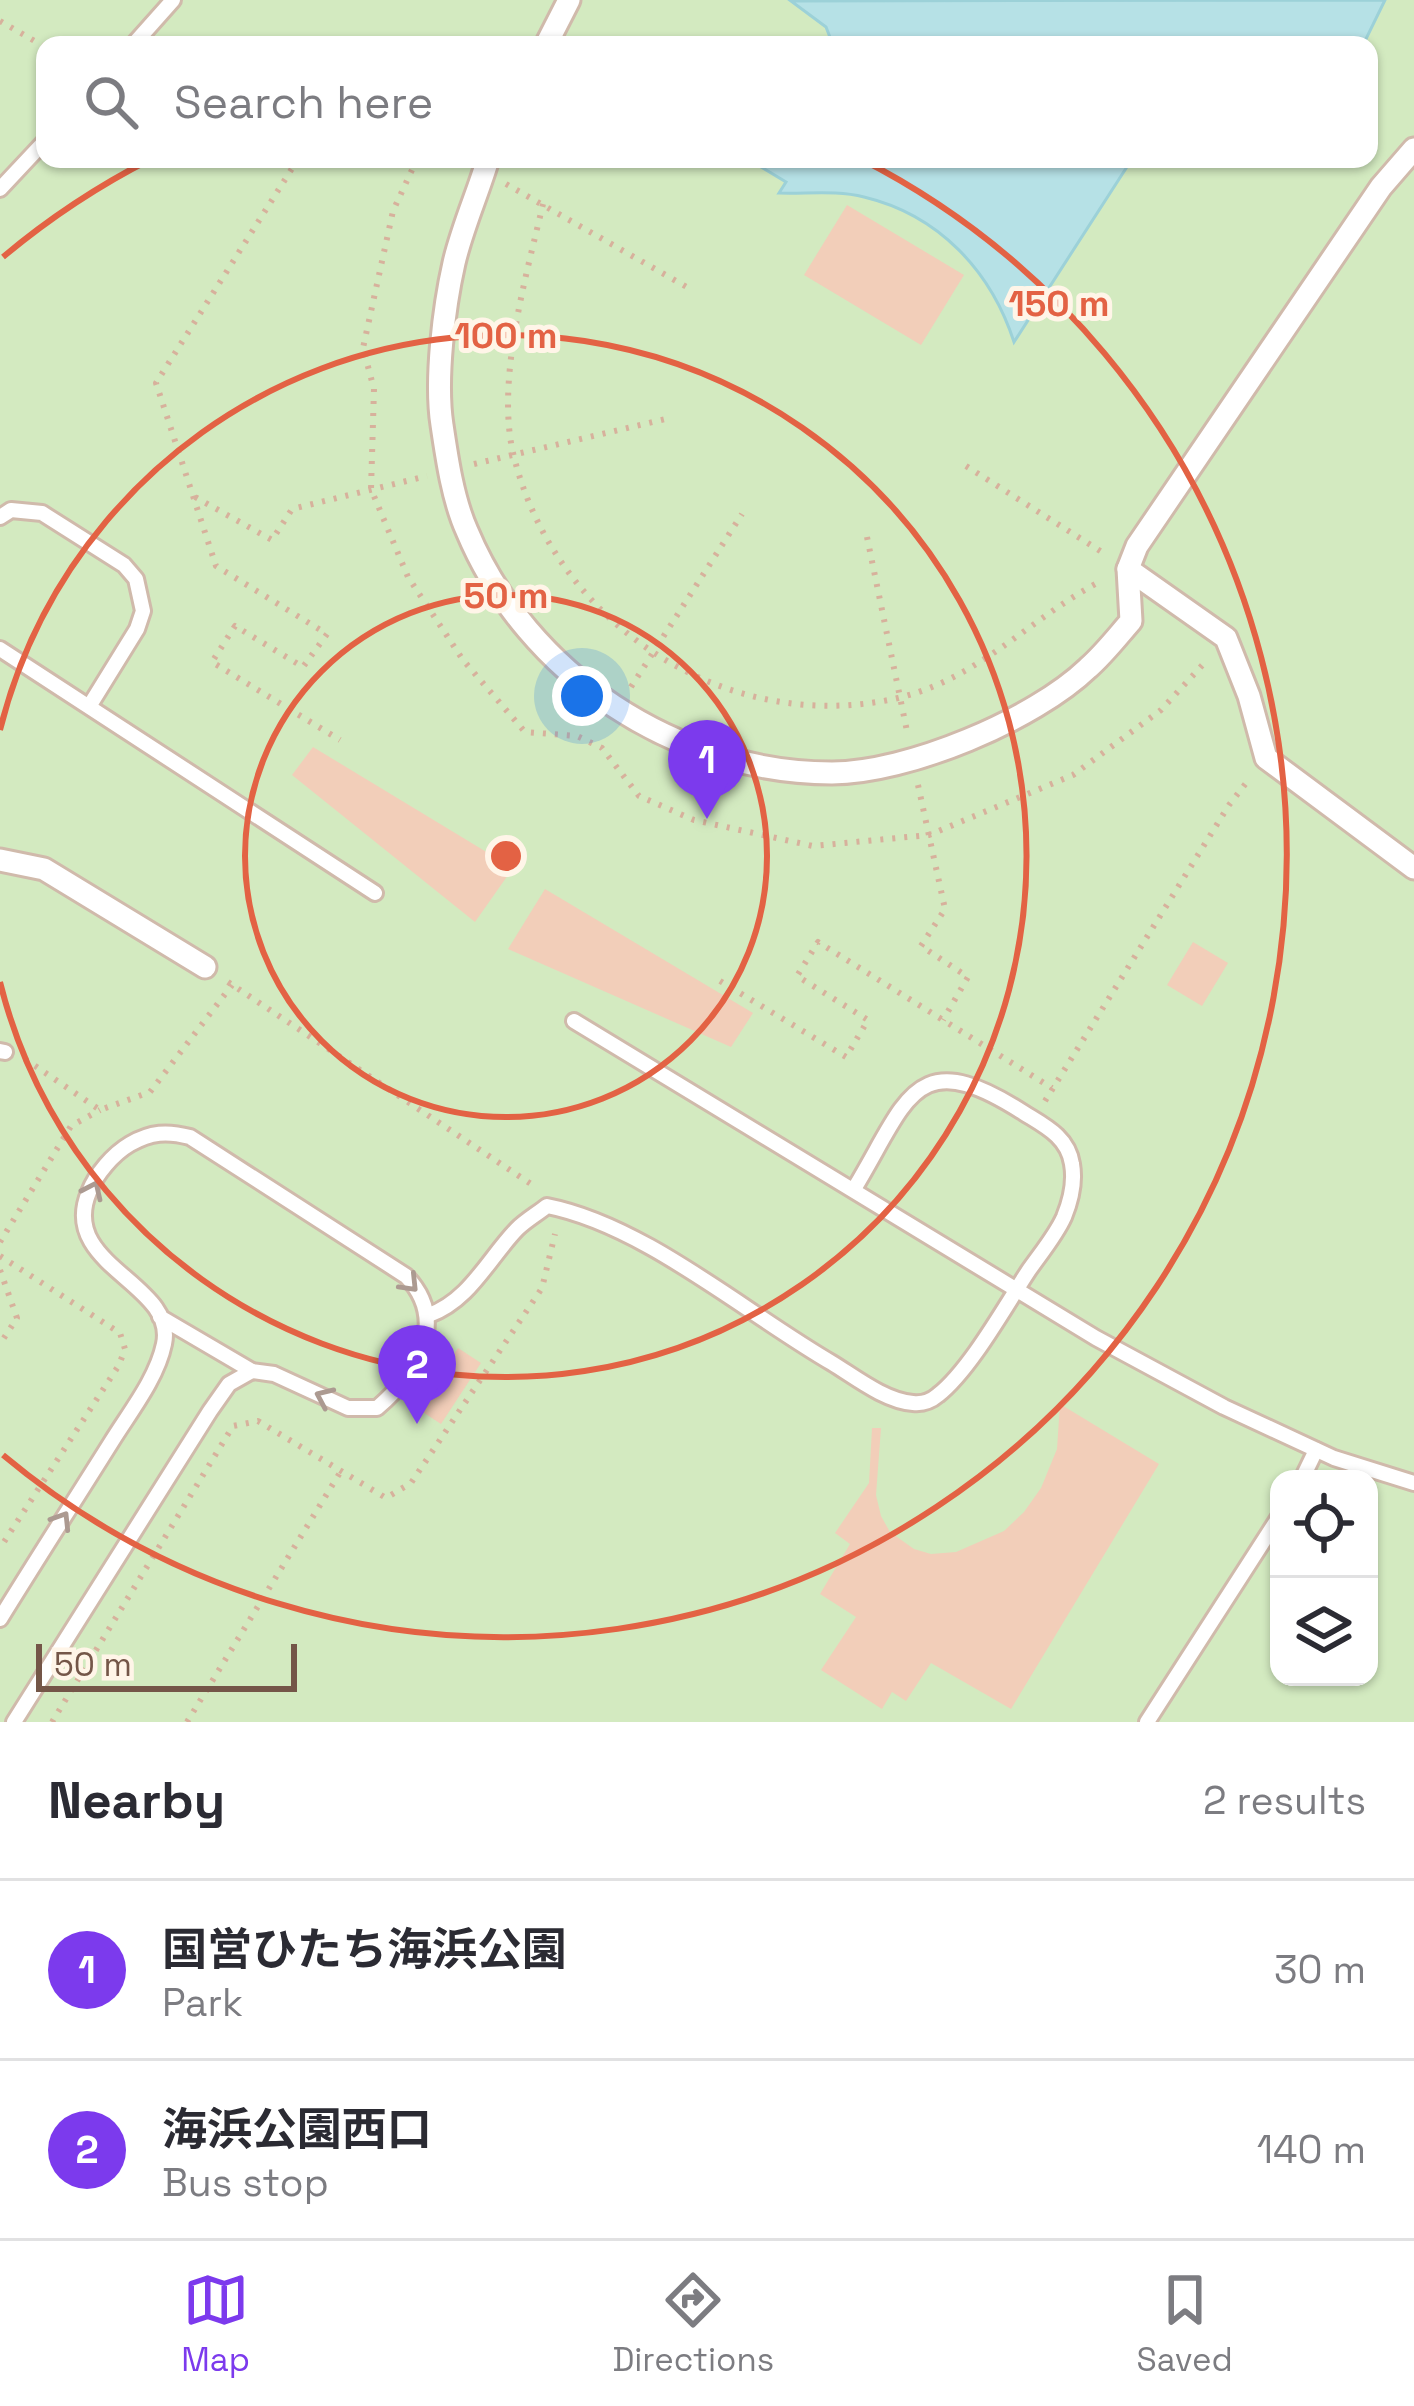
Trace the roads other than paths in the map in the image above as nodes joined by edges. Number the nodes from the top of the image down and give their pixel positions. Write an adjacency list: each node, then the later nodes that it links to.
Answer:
1 (173, 0): 3 (lane)
2 (568, 0): 4 (street)
3 (141, 36)
4 (550, 36)
5 (1414, 149): 10 (street)
6 (36, 151): 8 (lane)
7 (485, 168): 10 (street)
8 (0, 189)
9 (0, 517): 12 (lane)
10 (1128, 569): 14 (street)
11 (0, 649): 12 (lane)
12 (90, 705): 15 (lane)
13 (0, 860): 16 (street)
14 (1414, 868)
15 (375, 893)
16 (205, 967)
17 (574, 1021): 18 (lane)
18 (854, 1189): 19 (lane); 19 (lane)
19 (1018, 1288): 20 (lane); 23 (lane)
20 (429, 1315): 21 (lane, one-way to 20); 22 (lane, one-way to 22)
21 (160, 1317): 22 (lane); 27 (lane, one-way to 21)
22 (252, 1371): 28 (lane)
23 (1316, 1450): 24 (lane); 25 (lane)
24 (1306, 1470)
25 (1414, 1483)
26 (1270, 1530): 29 (lane)
27 (0, 1619)
28 (14, 1722)
29 (1147, 1722)

